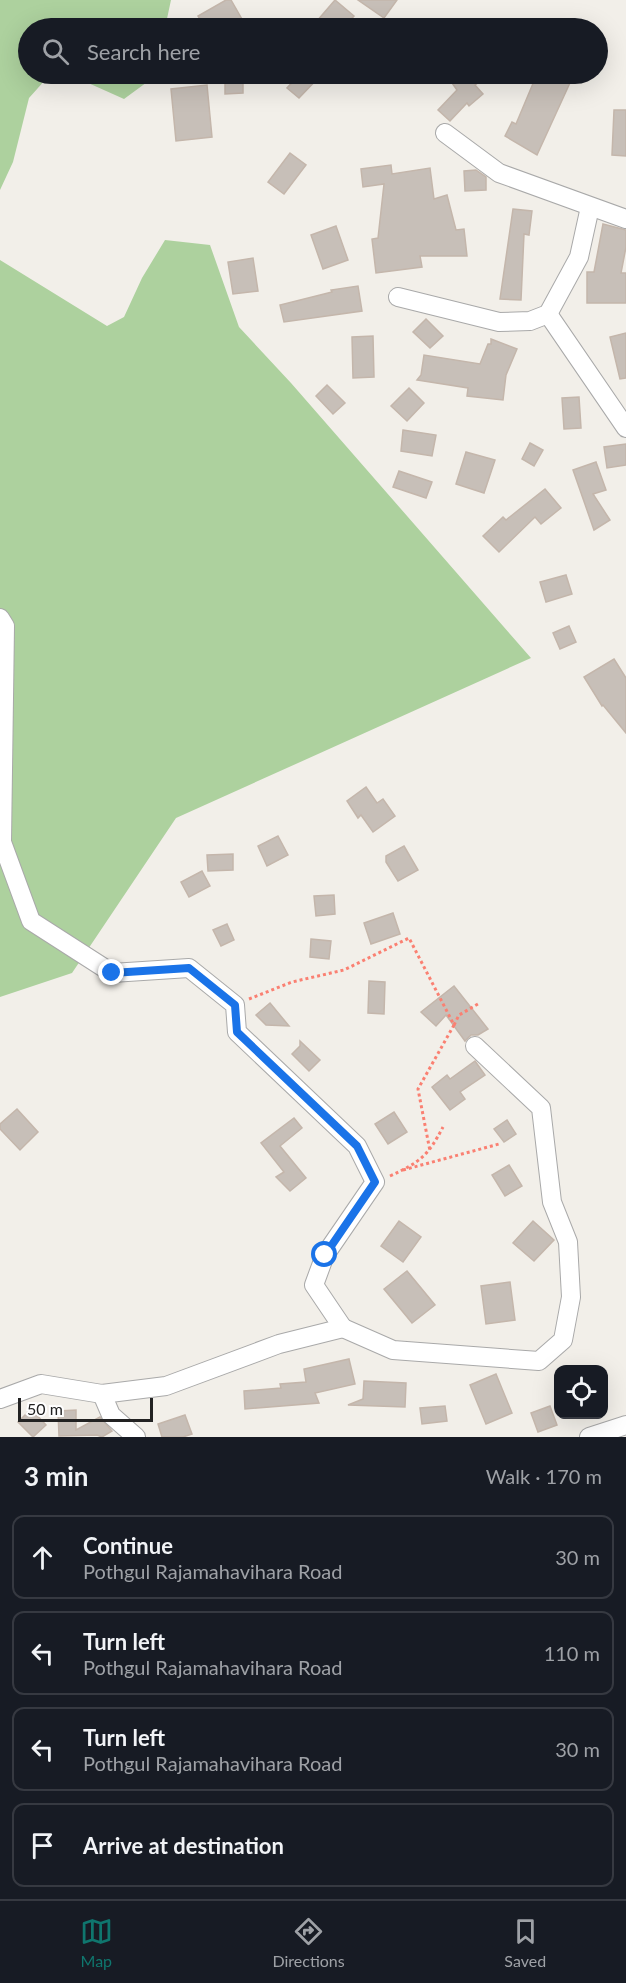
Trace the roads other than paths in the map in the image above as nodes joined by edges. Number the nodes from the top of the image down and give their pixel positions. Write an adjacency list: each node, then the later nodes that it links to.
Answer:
1 (445, 134): 2 (street)
2 (590, 207): 3 (street); 5 (street)
3 (626, 219)
4 (398, 297): 5 (street)
5 (548, 314): 6 (street)
6 (626, 428)
7 (0, 618): 9 (street)
8 (475, 1046): 9 (street)
9 (343, 1328): 10 (street)
10 (102, 1394): 11 (street); 13 (street)
11 (0, 1399)
12 (626, 1425): 14 (street)
13 (136, 1437)
14 (589, 1437)

